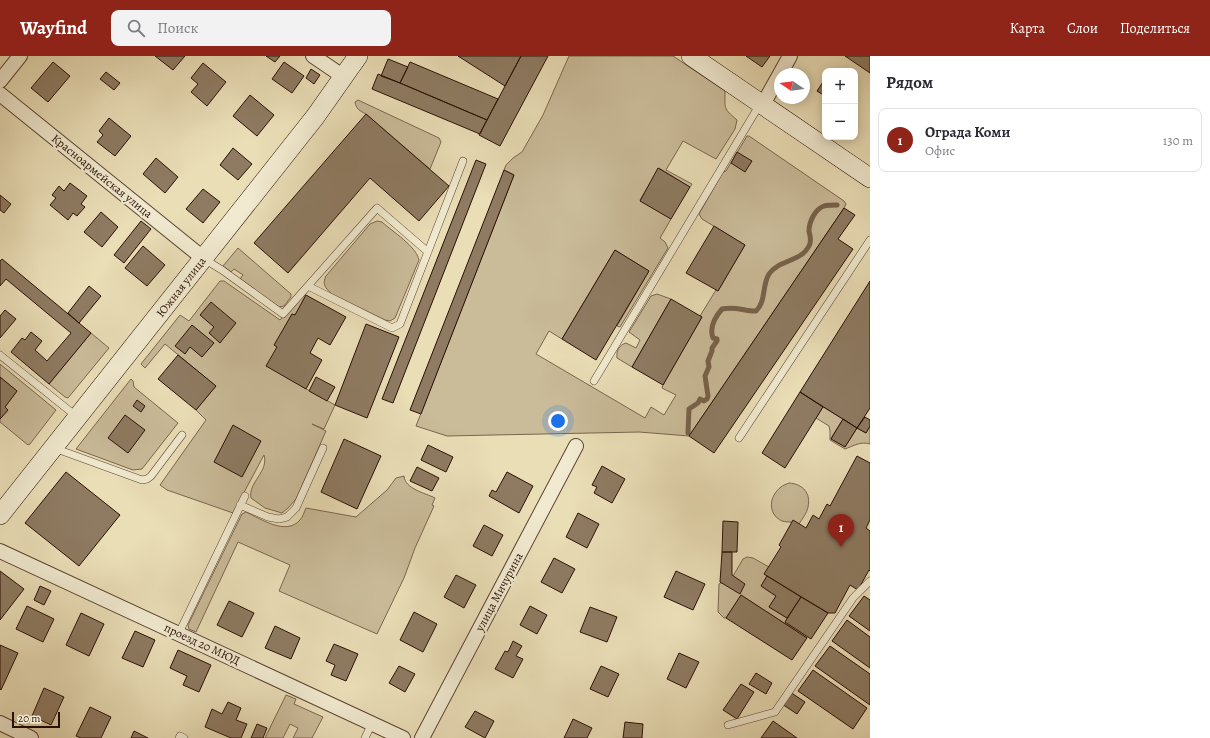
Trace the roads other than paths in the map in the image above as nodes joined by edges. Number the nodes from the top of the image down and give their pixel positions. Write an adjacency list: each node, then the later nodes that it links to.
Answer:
1 (20, 56): 8 (street)
2 (313, 56): 7 (street)
3 (358, 56): 7 (street, Южная улица)
4 (691, 56): 11 (street)
5 (790, 56): 6 (street)
6 (783, 68)
7 (344, 77): 16 (street, Южная улица)
8 (0, 81)
9 (774, 84): 11 (street)
10 (0, 94): 16 (street, Красноармейская улица)
11 (761, 105): 13 (street); 19 (lane)
12 (463, 161): 15 (lane)
13 (870, 178)
14 (870, 240): 22 (lane)
15 (428, 252): 17 (lane); 17 (lane)
16 (203, 258): 17 (lane); 20 (street, Южная улица)
17 (308, 286)
18 (0, 355): 20 (lane)
19 (594, 381)
20 (78, 418): 24 (street, Южная улица)
21 (182, 435): 24 (lane)
22 (739, 438)
23 (576, 446): 40 (street, улица Мичурина)
24 (54, 448): 28 (street, Южная улица)
25 (323, 448): 27 (lane)
26 (245, 496): 27 (lane)
27 (240, 504): 31 (lane)
28 (0, 515)
29 (0, 550): 31 (street, проезд 20 МЮД)
30 (870, 581): 34 (lane)
31 (178, 634): 33 (street, проезд 20 МЮД)
32 (0, 723): 35 (street)
33 (372, 724): 38 (lane); 39 (street, проезд 20 МЮД)
34 (728, 725)
35 (31, 738)
36 (179, 738): 37 (lane)
37 (184, 738)
38 (365, 738)
39 (403, 738)
40 (422, 738)

